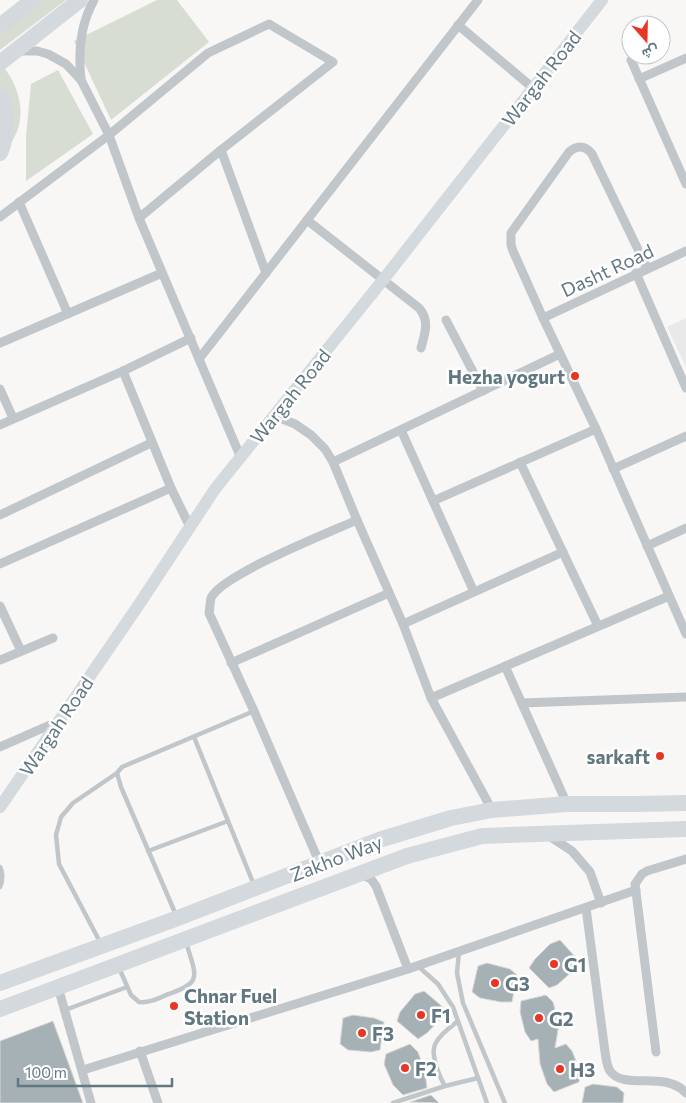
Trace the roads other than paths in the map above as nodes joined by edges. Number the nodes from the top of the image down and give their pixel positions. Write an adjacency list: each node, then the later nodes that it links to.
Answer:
1 (80, 0): 8 (highway)
2 (94, 0): 13 (street)
3 (478, 0): 6 (street)
4 (602, 0): 14 (street, Wargah Road)
5 (30, 1): 7 (highway)
6 (458, 25): 14 (street); 23 (street)
7 (0, 26)
8 (16, 51): 10 (highway); 13 (street)
9 (686, 58): 12 (street)
10 (0, 63)
11 (633, 65): 12 (street)
12 (640, 79): 19 (street)
13 (81, 80): 16 (street)
14 (533, 88): 29 (street, Wargah Road)
15 (0, 97): 18 (highway)
16 (109, 135): 17 (street); 20 (street); 22 (street)
17 (221, 150): 22 (street); 27 (street)
18 (0, 153)
19 (686, 184)
20 (20, 202): 21 (street); 30 (street)
21 (0, 217)
22 (139, 218): 26 (street)
23 (306, 220): 27 (street); 29 (street)
24 (686, 251): 25 (street, Dasht Road)
25 (647, 268): 28 (street, Dasht Road); 31 (street)
26 (162, 273): 30 (street); 33 (street)
27 (266, 273): 37 (street)
28 (636, 273): 31 (street, Dasht Road); 39 (street)
29 (383, 280): 35 (street); 42 (street, Wargah Road)
30 (68, 314): 34 (street)
31 (543, 318): 36 (street)
32 (446, 320): 41 (street)
33 (191, 338): 37 (street); 38 (street)
34 (0, 343)
35 (421, 348)
36 (560, 354): 41 (street); 45 (street)
37 (199, 359): 49 (street)
38 (122, 371): 43 (street); 48 (street)
39 (686, 388)
40 (0, 389): 43 (street)
41 (483, 391): 46 (street)
42 (275, 416): 49 (street, Wargah Road); 50 (street)
43 (13, 418): 44 (street)
44 (0, 424)
45 (596, 429): 51 (street); 52 (street)
46 (401, 430): 50 (street); 54 (street)
47 (686, 436): 52 (street)
48 (151, 443): 53 (street); 55 (street)
49 (241, 458): 57 (street, Wargah Road)
50 (333, 462): 56 (street)
51 (520, 462): 54 (street); 60 (street)
52 (614, 468): 59 (street)
53 (171, 488): 57 (street); 61 (street)
54 (433, 501): 62 (street)
55 (0, 515)
56 (357, 520): 63 (street); 72 (street)
57 (190, 527): 78 (street, Wargah Road)
58 (686, 528): 59 (street)
59 (647, 546): 64 (street)
60 (563, 552): 62 (street); 67 (street)
61 (0, 564)
62 (474, 592): 66 (street)
63 (389, 593): 66 (street); 72 (street)
64 (669, 596): 67 (street); 68 (street)
65 (0, 606): 70 (street)
66 (403, 624): 75 (street)
67 (598, 626): 73 (street)
68 (686, 634)
69 (53, 638): 70 (street)
70 (21, 651): 71 (street)
71 (0, 660)
72 (231, 663): 77 (street)
73 (505, 666): 75 (street); 76 (street)
74 (686, 697): 76 (street)
75 (431, 698): 85 (street)
76 (522, 704): 83 (street)
77 (254, 711): 79 (lane); 91 (street)
78 (61, 720): 80 (street); 84 (street, Wargah Road)
79 (194, 736): 81 (lane); 86 (lane)
80 (0, 747)
81 (117, 773): 89 (lane); 104 (lane)
82 (686, 802): 83 (highway, Zakho Way)
83 (567, 804): 85 (highway, Zakho Way)
84 (0, 807)
85 (492, 810): 91 (highway, Zakho Way)
86 (228, 821): 89 (lane); 97 (lane)
87 (686, 830): 88 (highway, Zakho Way)
88 (545, 834): 92 (highway, Zakho Way); 99 (street)
89 (148, 851): 101 (lane)
90 (686, 860): 98 (street)
91 (320, 864): 97 (highway, Zakho Way)
92 (382, 865): 94 (highway, Zakho Way); 96 (street)
93 (0, 867): 95 (lane)
94 (359, 874): 96 (street); 103 (highway, Zakho Way)
95 (0, 886)
96 (376, 886): 109 (street)
97 (256, 889): 101 (highway, Zakho Way)
98 (636, 890): 99 (street); 117 (street)
99 (601, 903): 100 (street)
100 (586, 908): 106 (street); 121 (street)
101 (178, 918): 102 (highway, Zakho Way)
102 (149, 929): 104 (highway, Zakho Way); 105 (highway)
103 (185, 939): 105 (highway, Zakho Way); 112 (lane)
104 (108, 944): 107 (highway); 110 (highway, Zakho Way)
105 (158, 950): 107 (highway, Zakho Way)
106 (458, 952): 108 (street); 126 (lane)
107 (120, 964): 111 (highway, Zakho Way); 112 (lane)
108 (418, 966): 109 (street); 115 (lane)
109 (408, 969): 116 (street)
110 (0, 984)
111 (58, 987): 113 (highway, Zakho Way); 114 (street)
112 (127, 987): 114 (lane)
113 (0, 1009)
114 (65, 1010): 118 (street)
115 (458, 1021): 119 (lane); 120 (lane)
116 (140, 1051): 118 (street); 123 (street)
117 (656, 1052)
118 (83, 1070): 122 (street)
119 (478, 1078): 120 (lane); 125 (lane)
120 (445, 1086): 124 (lane)
121 (686, 1093)
122 (91, 1103)
123 (158, 1103)
124 (394, 1103)
125 (487, 1103)
126 (505, 1103)

